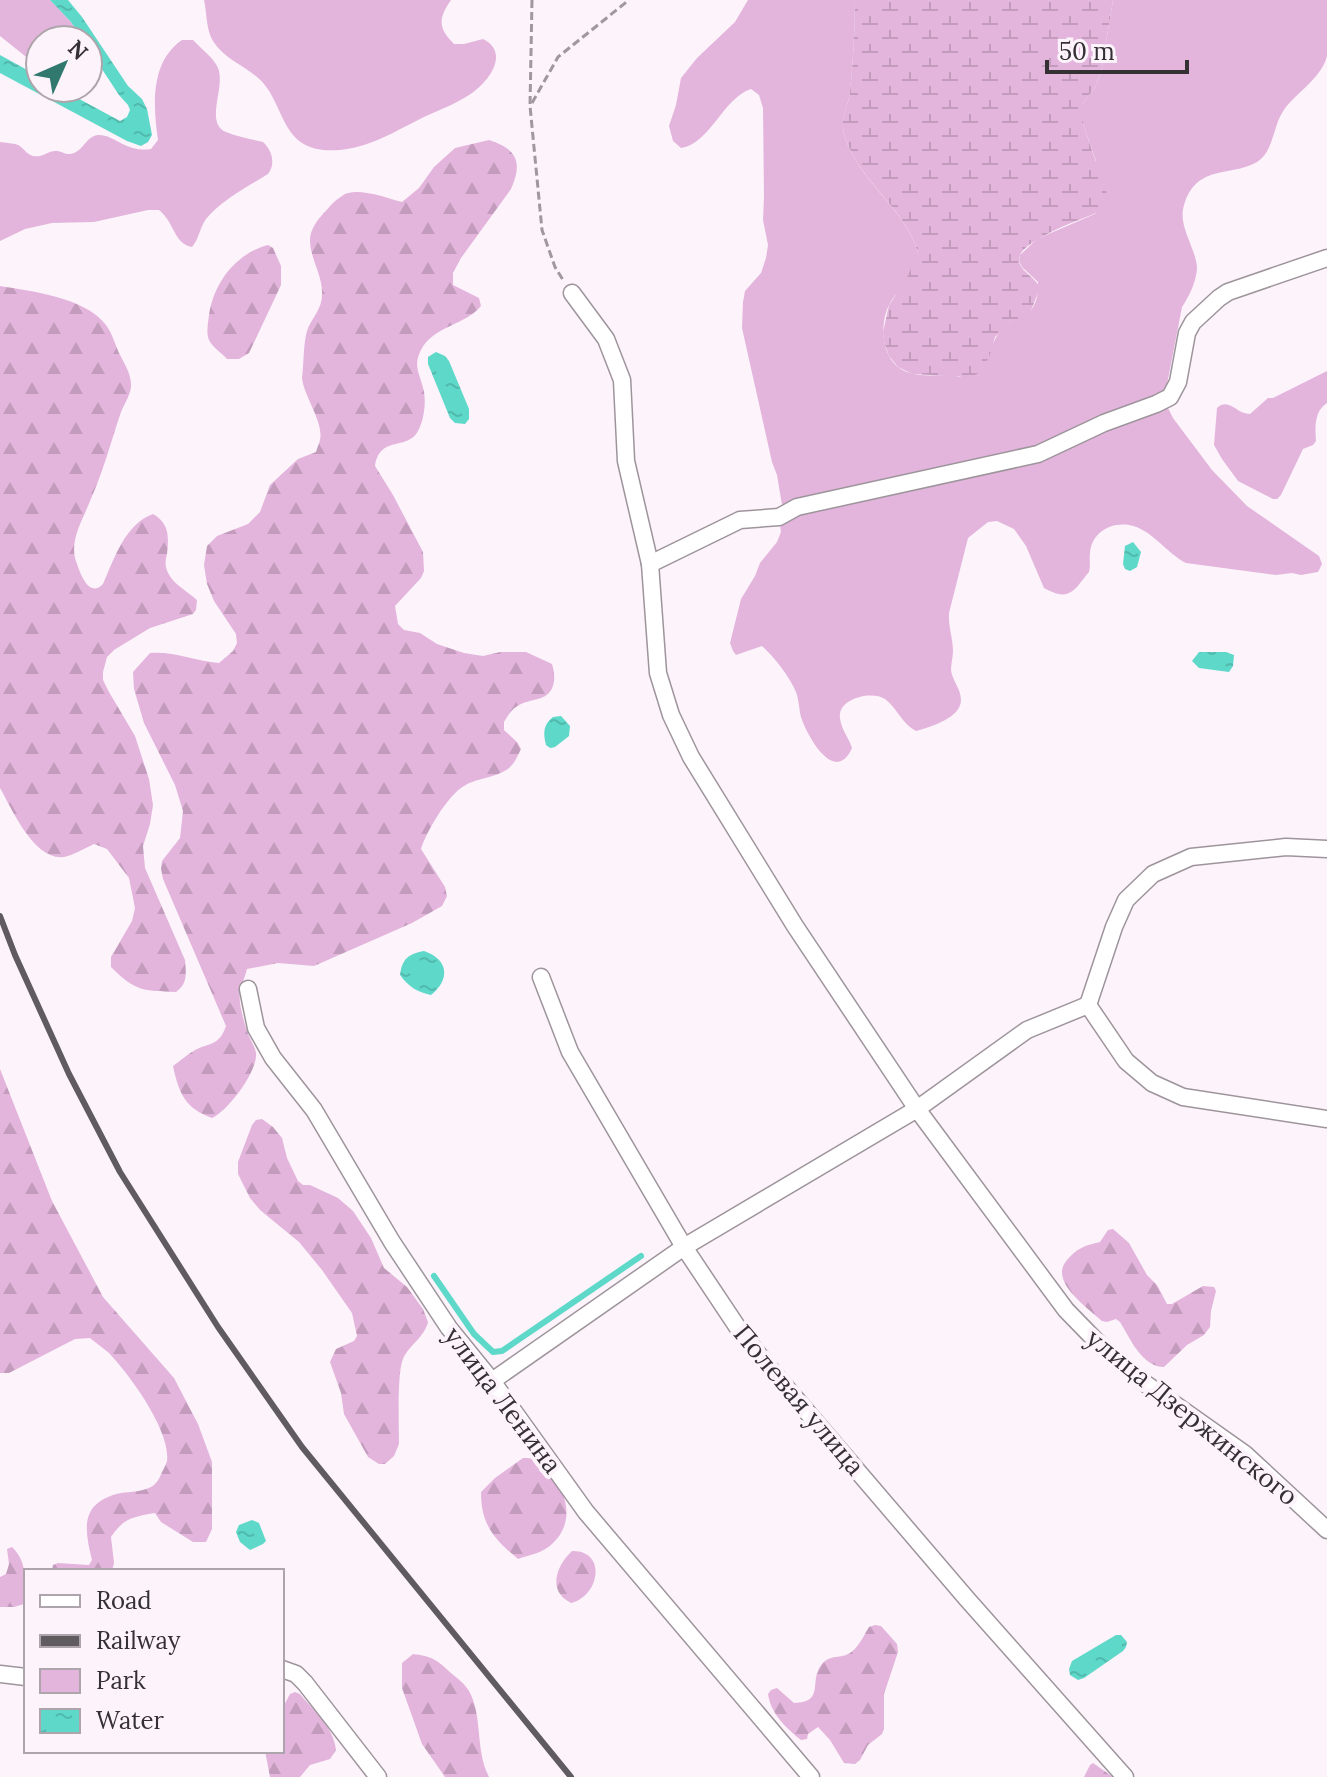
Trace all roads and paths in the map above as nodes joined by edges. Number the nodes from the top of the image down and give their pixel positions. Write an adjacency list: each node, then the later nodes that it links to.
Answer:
1 (532, 0): 3 (path)
2 (629, 0): 3 (path)
3 (530, 106): 5 (path)
4 (1327, 258): 6 (street)
5 (572, 293): 6 (street, улица Дзержинского)
6 (650, 564): 11 (street, улица Дзержинского)
7 (1327, 849): 10 (street)
8 (541, 977): 13 (street, Полевая улица)
9 (248, 989): 14 (street, улица Ленина)
10 (1088, 1005): 11 (street); 12 (street)
11 (917, 1109): 13 (street); 15 (street, улица Дзержинского)
12 (1327, 1119)
13 (684, 1247): 14 (street); 21 (street, Полевая улица)
14 (492, 1381): 20 (street, улица Ленина)
15 (1327, 1530)
16 (284, 1670): 19 (street)
17 (0, 1674): 18 (street)
18 (24, 1677)
19 (378, 1777)
20 (811, 1777)
21 (1125, 1777)

